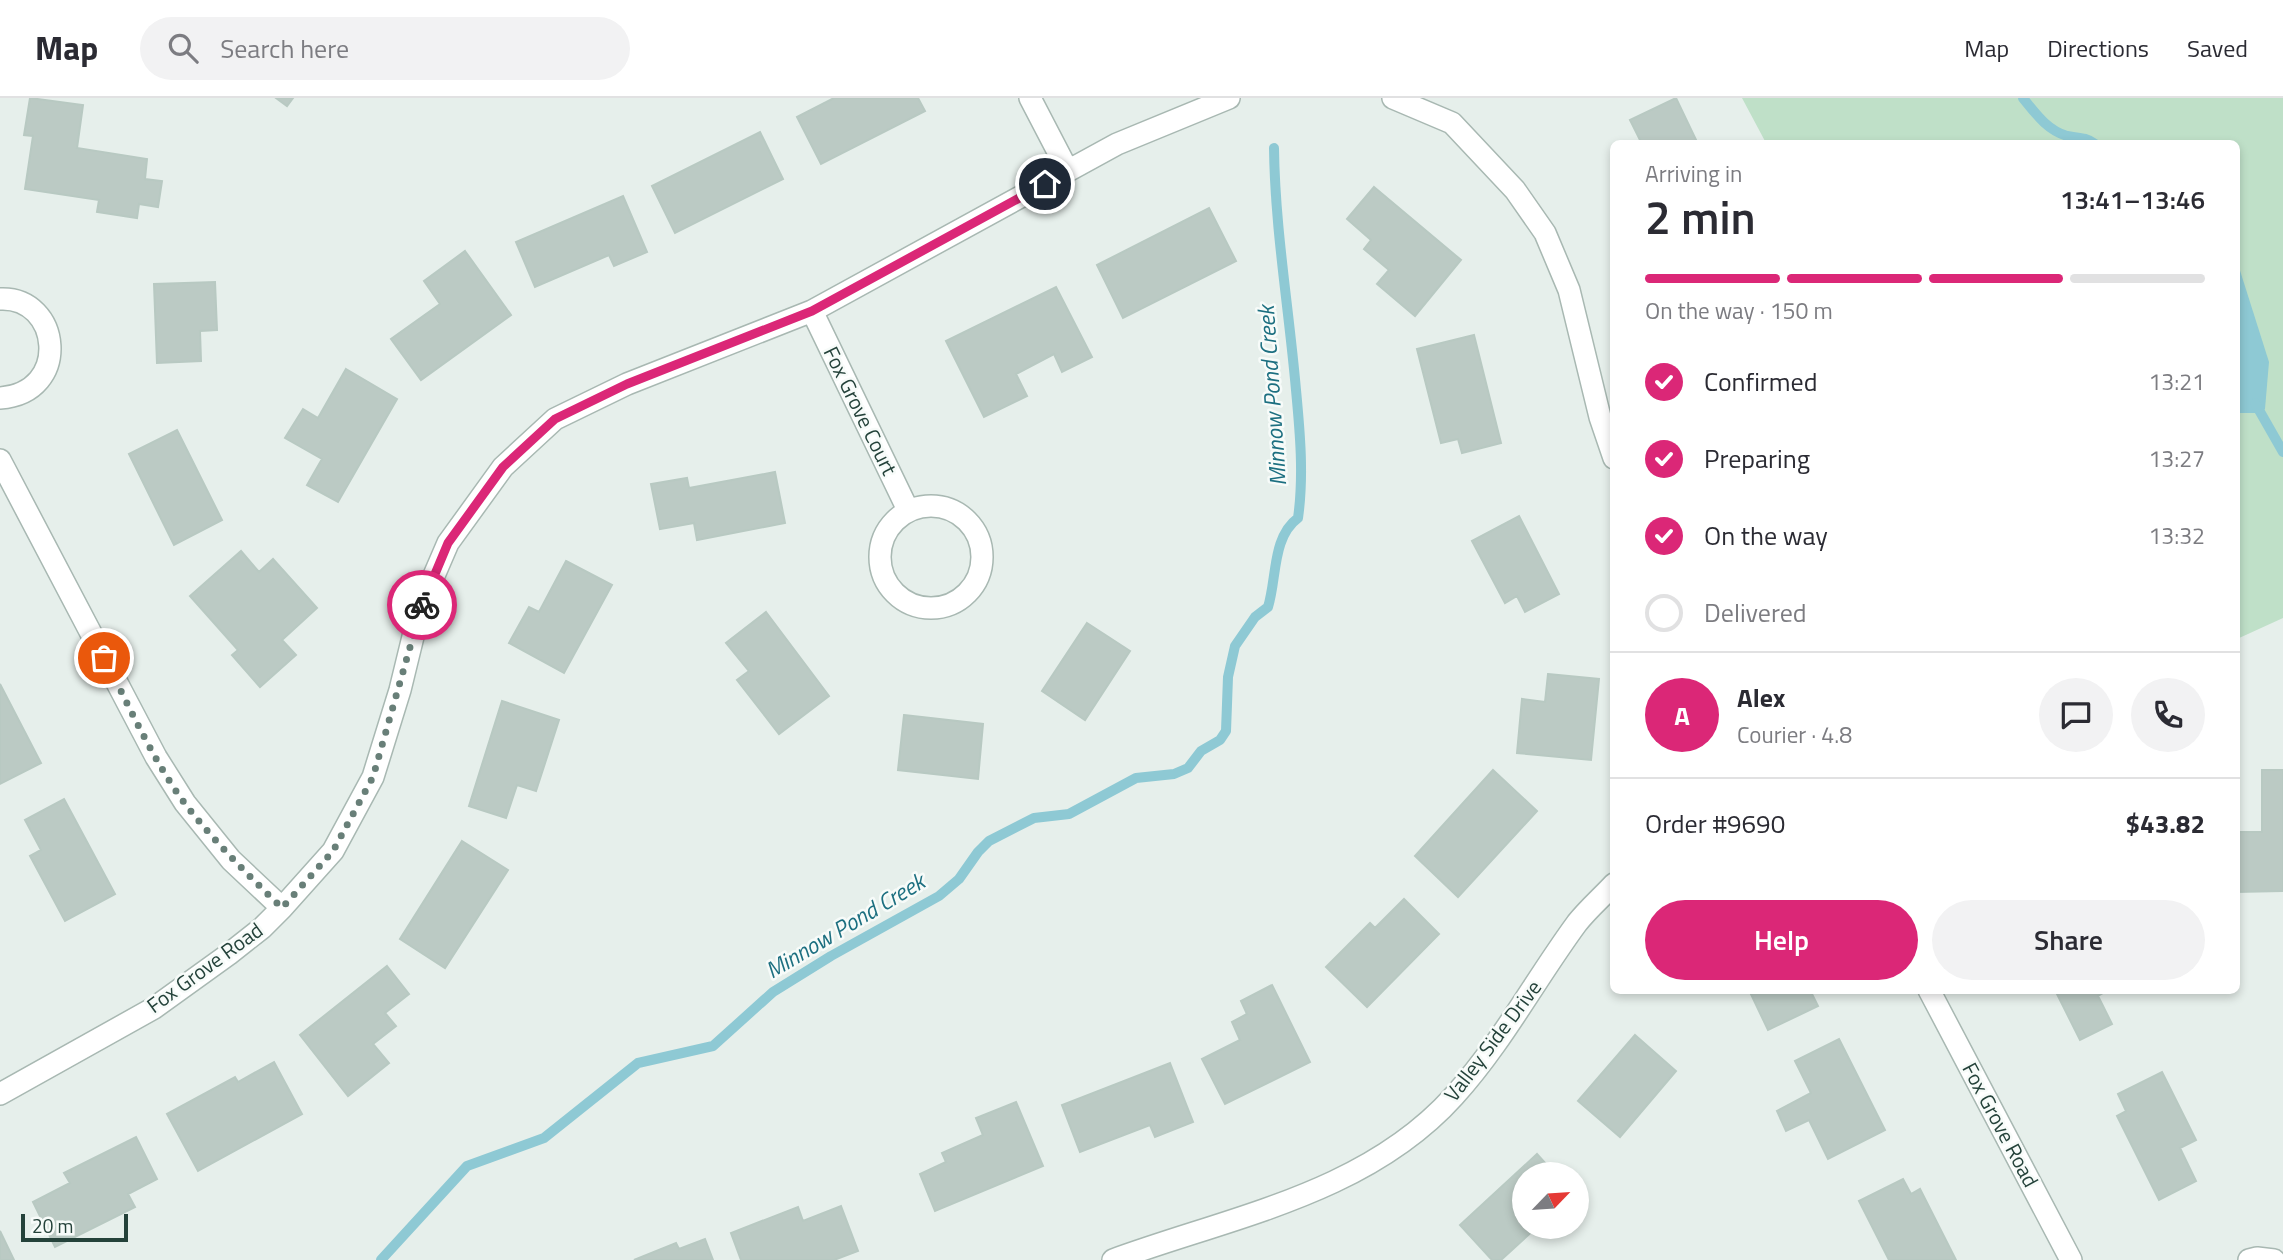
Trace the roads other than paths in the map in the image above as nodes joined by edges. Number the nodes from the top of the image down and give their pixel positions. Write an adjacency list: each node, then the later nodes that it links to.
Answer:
1 (1030, 98): 4 (street)
2 (1229, 98): 4 (street, Fox Grove Road)
3 (1393, 98): 8 (street)
4 (1068, 171): 6 (street, Fox Grove Road)
5 (0, 299): 7 (street)
6 (812, 311): 10 (street, Fox Grove Court); 12 (street, Fox Grove Road)
7 (0, 398)
8 (1610, 446)
9 (0, 460): 12 (street)
10 (908, 510): 10 (street)
11 (1610, 888): 15 (street, Valley Side Drive)
12 (282, 908): 14 (street, Fox Grove Road)
13 (1931, 994): 16 (street, Fox Grove Road)
14 (0, 1094)
15 (1113, 1260)
16 (2071, 1260)
17 (2249, 1260): 18 (street)
18 (2274, 1260)

